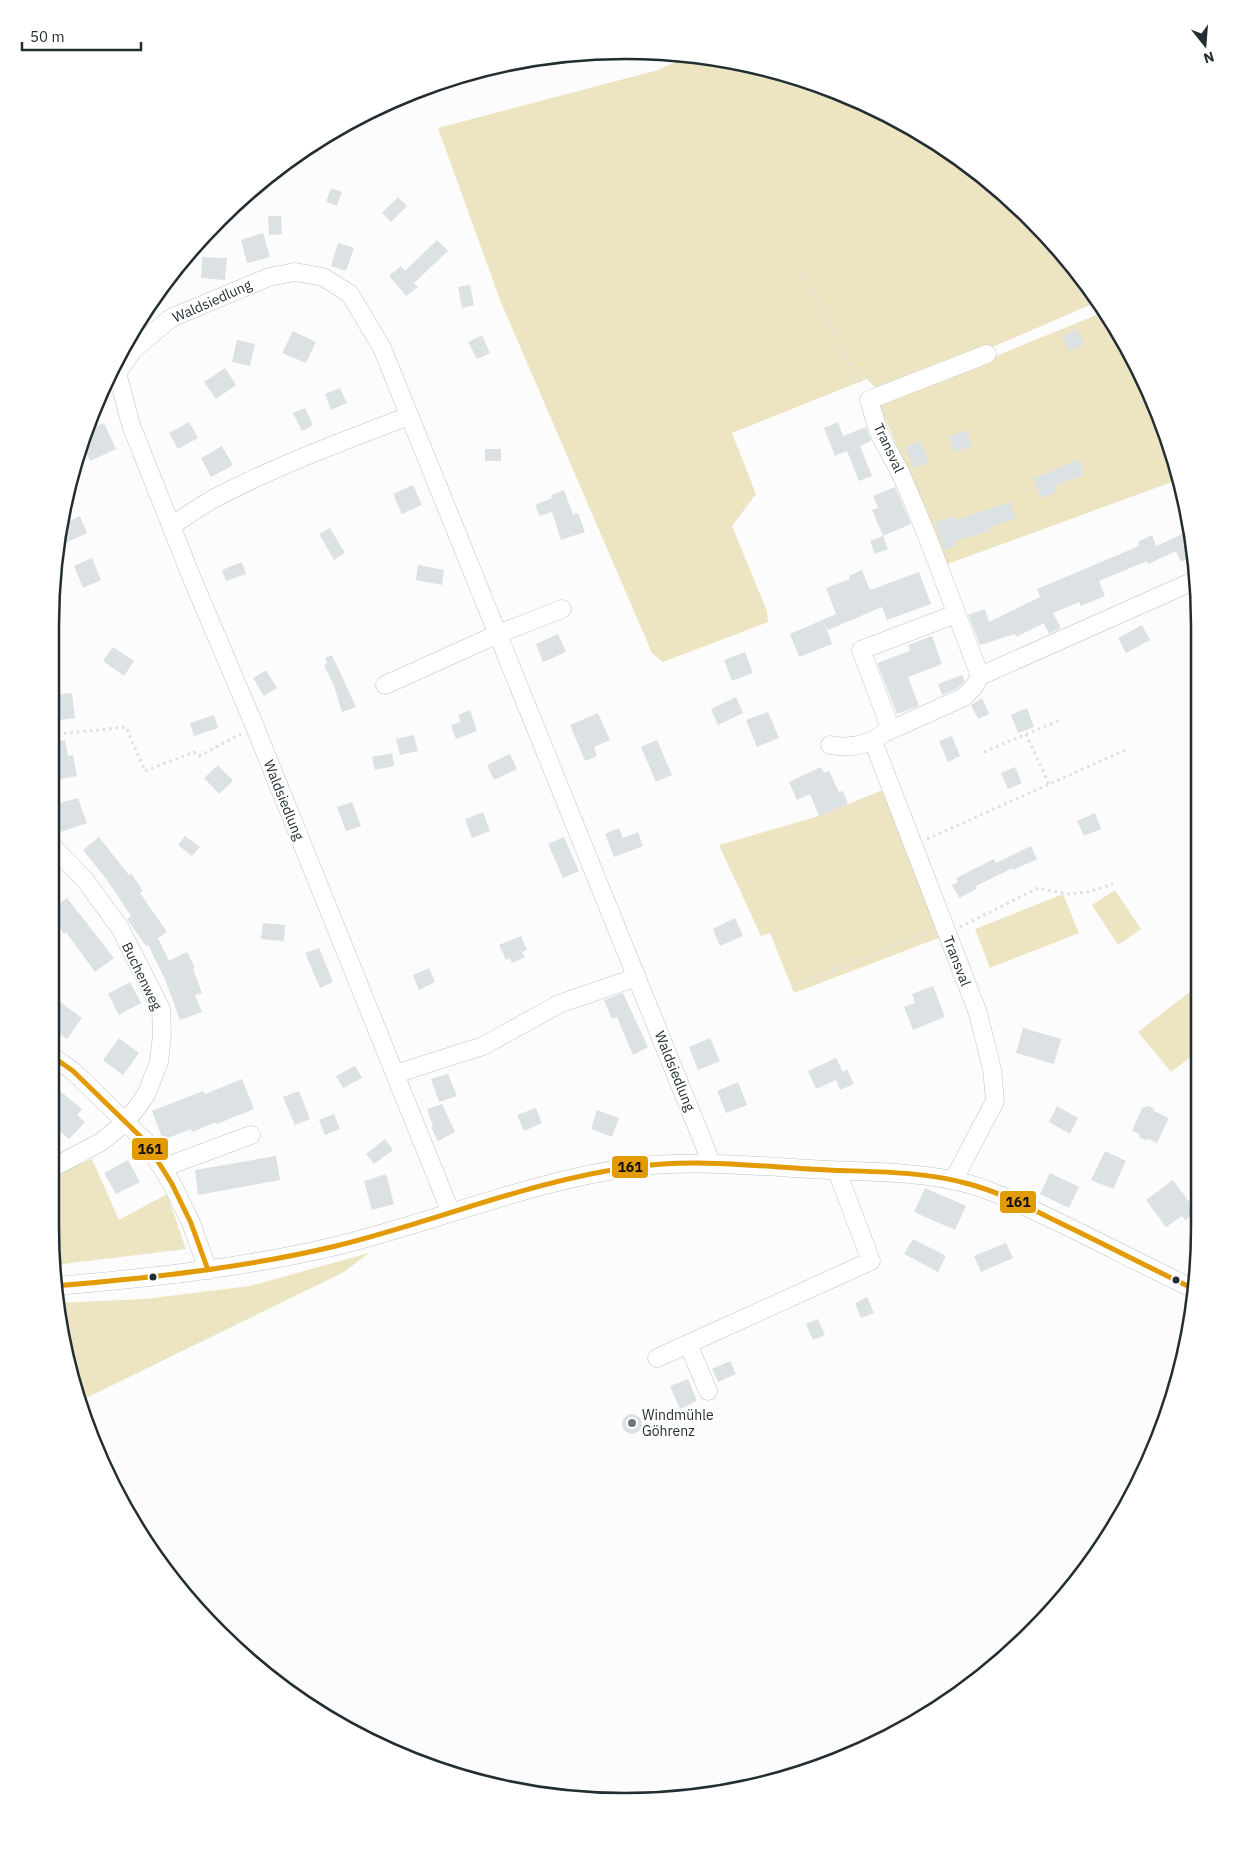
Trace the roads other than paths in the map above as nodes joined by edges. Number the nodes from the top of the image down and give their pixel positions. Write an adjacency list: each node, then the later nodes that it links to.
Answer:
1 (987, 354): 8 (street, Transval)
2 (127, 357): 4 (street, Waldsiedlung)
3 (114, 381): 5 (street, Waldsiedlung)
4 (410, 416): 5 (street); 9 (street, Waldsiedlung)
5 (171, 526): 18 (street, Waldsiedlung)
6 (1189, 583): 10 (street)
7 (562, 609): 9 (street)
8 (956, 614): 10 (street, Transval); 12 (street)
9 (498, 634): 11 (street); 16 (street, Waldsiedlung)
10 (980, 676): 12 (street)
11 (384, 685)
12 (892, 730): 13 (street)
13 (873, 741): 14 (street); 25 (street, Transval)
14 (830, 745)
15 (59, 853): 19 (street, Buchenweg)
16 (637, 977): 18 (street); 22 (street, Waldsiedlung)
17 (59, 1062): 19 (street)
18 (395, 1074): 26 (street, Waldsiedlung)
19 (126, 1122): 21 (street, Buchenweg); 23 (street)
20 (251, 1135): 23 (street)
21 (59, 1163)
22 (712, 1164): 24 (street); 26 (street)
23 (162, 1168): 27 (street)
24 (837, 1170): 25 (street); 30 (street)
25 (953, 1180): 29 (street)
26 (451, 1213): 27 (street)
27 (208, 1270): 28 (street)
28 (62, 1285)
29 (1188, 1286)
30 (688, 1344): 31 (street); 32 (street)
31 (657, 1358)
32 (708, 1391)

